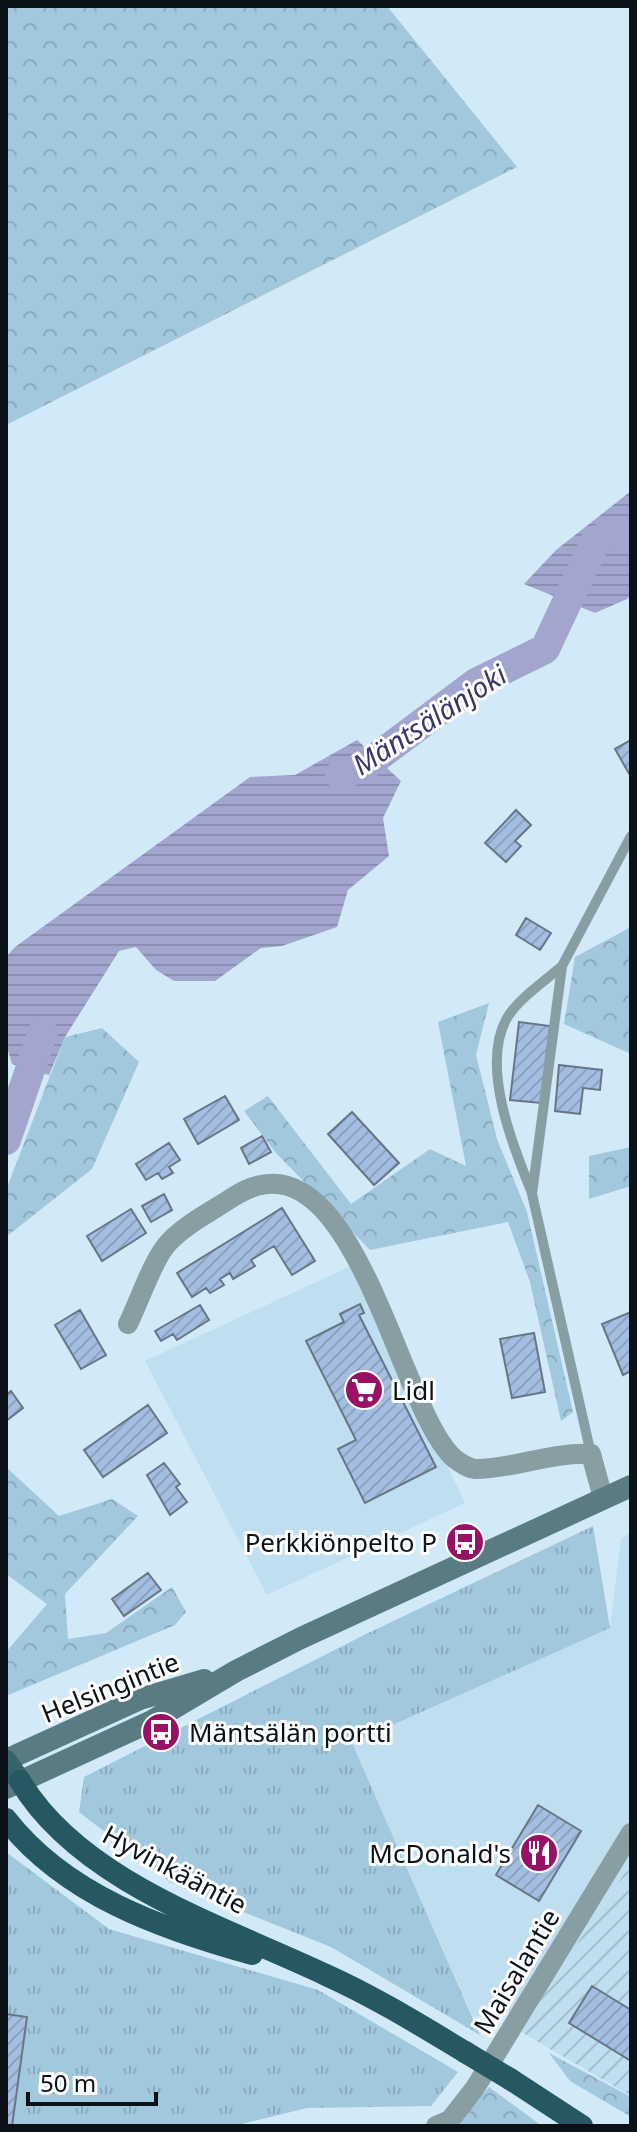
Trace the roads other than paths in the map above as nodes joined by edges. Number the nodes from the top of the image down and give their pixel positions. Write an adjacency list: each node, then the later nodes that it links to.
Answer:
1 (631, 836): 2 (lane)
2 (562, 966): 3 (lane); 3 (lane)
3 (532, 1194): 5 (lane)
4 (128, 1324): 5 (street)
5 (591, 1454): 7 (street)
6 (631, 1486): 7 (main road, Helsingintie)
7 (603, 1498): 8 (main road, Helsingintie)
8 (236, 1671): 9 (main road, Helsingintie); 10 (main road, Helsingintie)
9 (6, 1761): 10 (main road)
10 (13, 1784): 13 (highway, Hyvinkääntie)
11 (6, 1819): 13 (highway, Hyvinkääntie)
12 (631, 1833): 14 (street, Maisalantie)
13 (326, 1975): 15 (highway, Hyvinkääntie, bridge)
14 (436, 2126)
15 (582, 2126)

